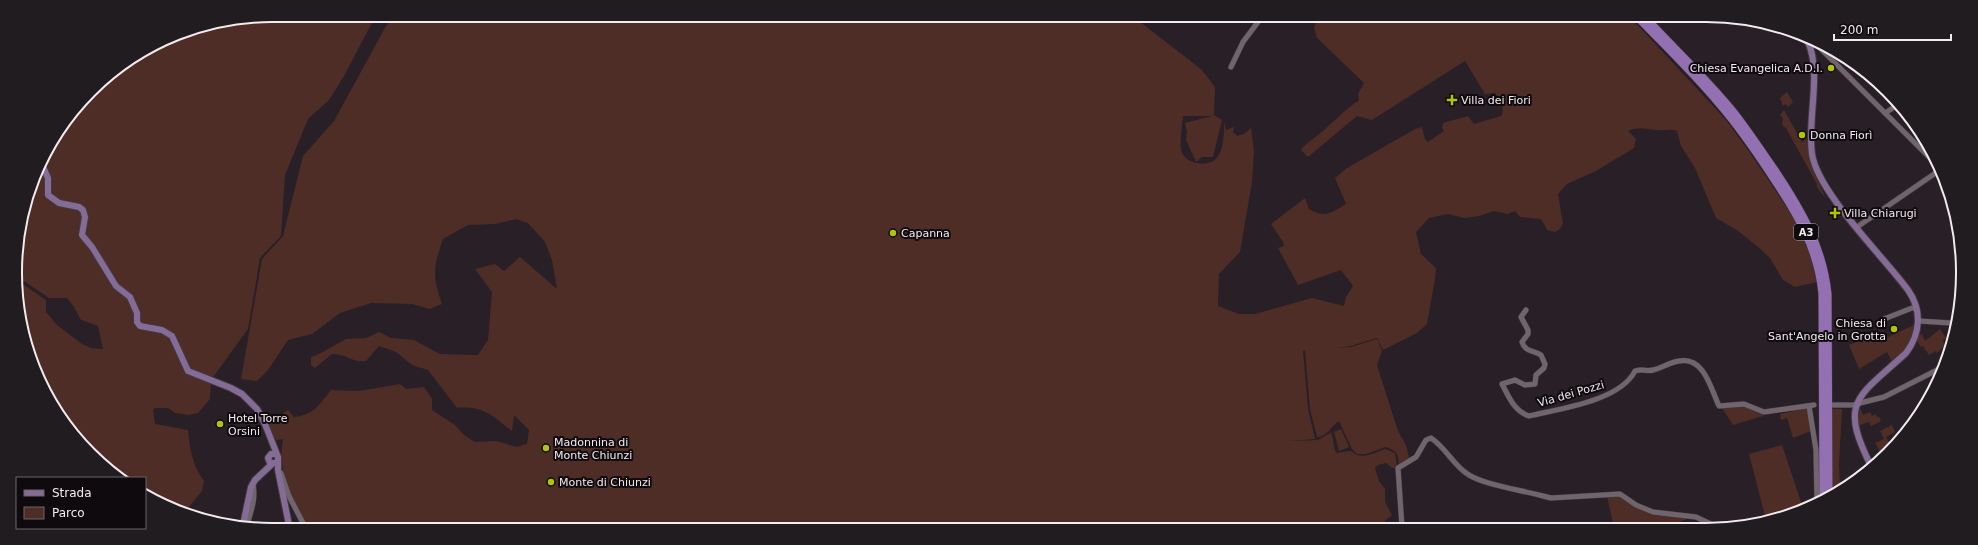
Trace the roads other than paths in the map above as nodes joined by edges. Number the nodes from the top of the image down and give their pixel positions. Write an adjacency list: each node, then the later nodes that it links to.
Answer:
1 (1257, 22): 5 (street)
2 (1642, 22): 25 (highway, A3)
3 (1650, 22): 24 (highway, A3)
4 (1816, 48): 7 (street); 11 (main road)
5 (1231, 67)
6 (1894, 107): 7 (street)
7 (1885, 113): 8 (street)
8 (1925, 153)
9 (44, 170): 20 (main road)
10 (1935, 173): 11 (street)
11 (1857, 227): 12 (main road)
12 (1917, 308): 14 (street); 15 (main road)
13 (1526, 310): 26 (street, Via dei Pozzi)
14 (1884, 319)
15 (1919, 321): 16 (street); 19 (main road)
16 (1951, 323)
17 (1936, 371): 19 (street)
18 (1834, 405): 19 (street)
19 (1856, 405): 21 (main road)
20 (273, 459): 22 (main road); 23 (main road)
21 (1869, 462)
22 (278, 471): 29 (main road); 30 (street)
23 (253, 484): 27 (main road); 28 (street)
24 (1828, 490)
25 (1823, 493)
26 (1817, 497)
27 (244, 521)
28 (248, 522)
29 (289, 523)
30 (303, 523)
31 (1402, 523): 32 (street)
32 (1708, 523)

